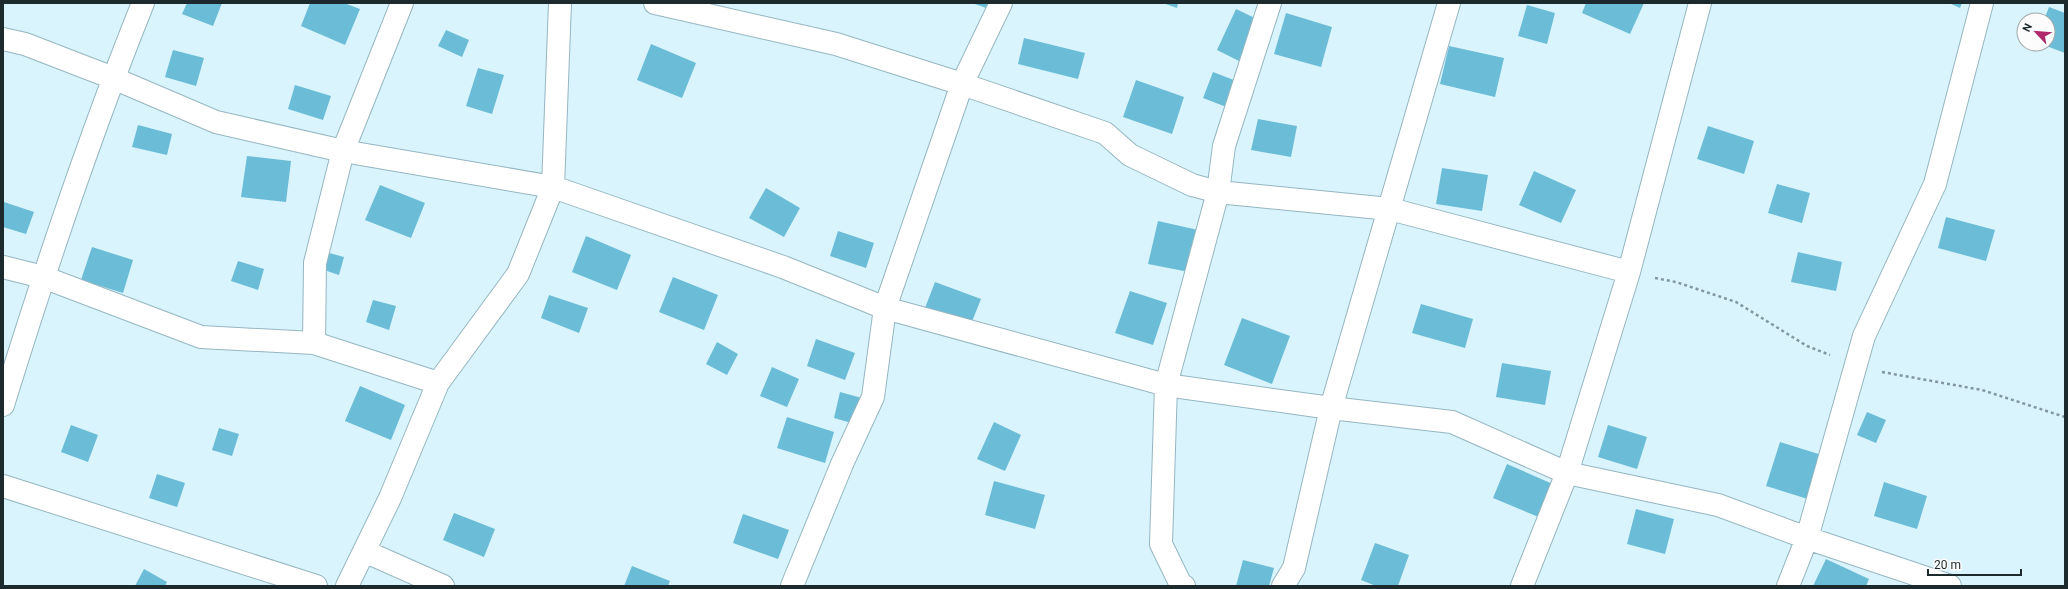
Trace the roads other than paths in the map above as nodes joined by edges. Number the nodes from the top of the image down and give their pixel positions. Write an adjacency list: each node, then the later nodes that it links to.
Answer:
1 (142, 3): 11 (street)
2 (402, 3): 13 (street)
3 (560, 3): 14 (street)
4 (655, 3): 12 (street)
5 (1001, 3): 12 (street)
6 (1270, 3): 15 (street)
7 (1449, 3): 16 (street)
8 (1700, 3): 18 (street)
9 (1982, 3): 28 (street)
10 (3, 39): 11 (street)
11 (113, 78): 13 (street); 19 (street)
12 (962, 84): 15 (street); 20 (street)
13 (343, 151): 14 (street); 21 (street)
14 (553, 187): 20 (street); 22 (street)
15 (1218, 192): 16 (street); 23 (street)
16 (1390, 209): 18 (street); 25 (street)
17 (3, 267): 19 (street)
18 (1629, 272): 26 (street)
19 (43, 277): 21 (street); 24 (street)
20 (885, 308): 23 (street); 33 (street)
21 (314, 343): 22 (street)
22 (438, 383): 29 (street)
23 (1166, 385): 25 (street); 34 (street)
24 (3, 405)
25 (1331, 408): 26 (street); 35 (street)
26 (1567, 473): 28 (street); 36 (street)
27 (3, 486): 30 (street)
28 (1807, 538): 37 (street); 38 (street)
29 (364, 551): 31 (street); 32 (street)
30 (316, 586)
31 (347, 586)
32 (443, 586)
33 (792, 586)
34 (1184, 586)
35 (1283, 586)
36 (1522, 586)
37 (1788, 586)
38 (1950, 586)

